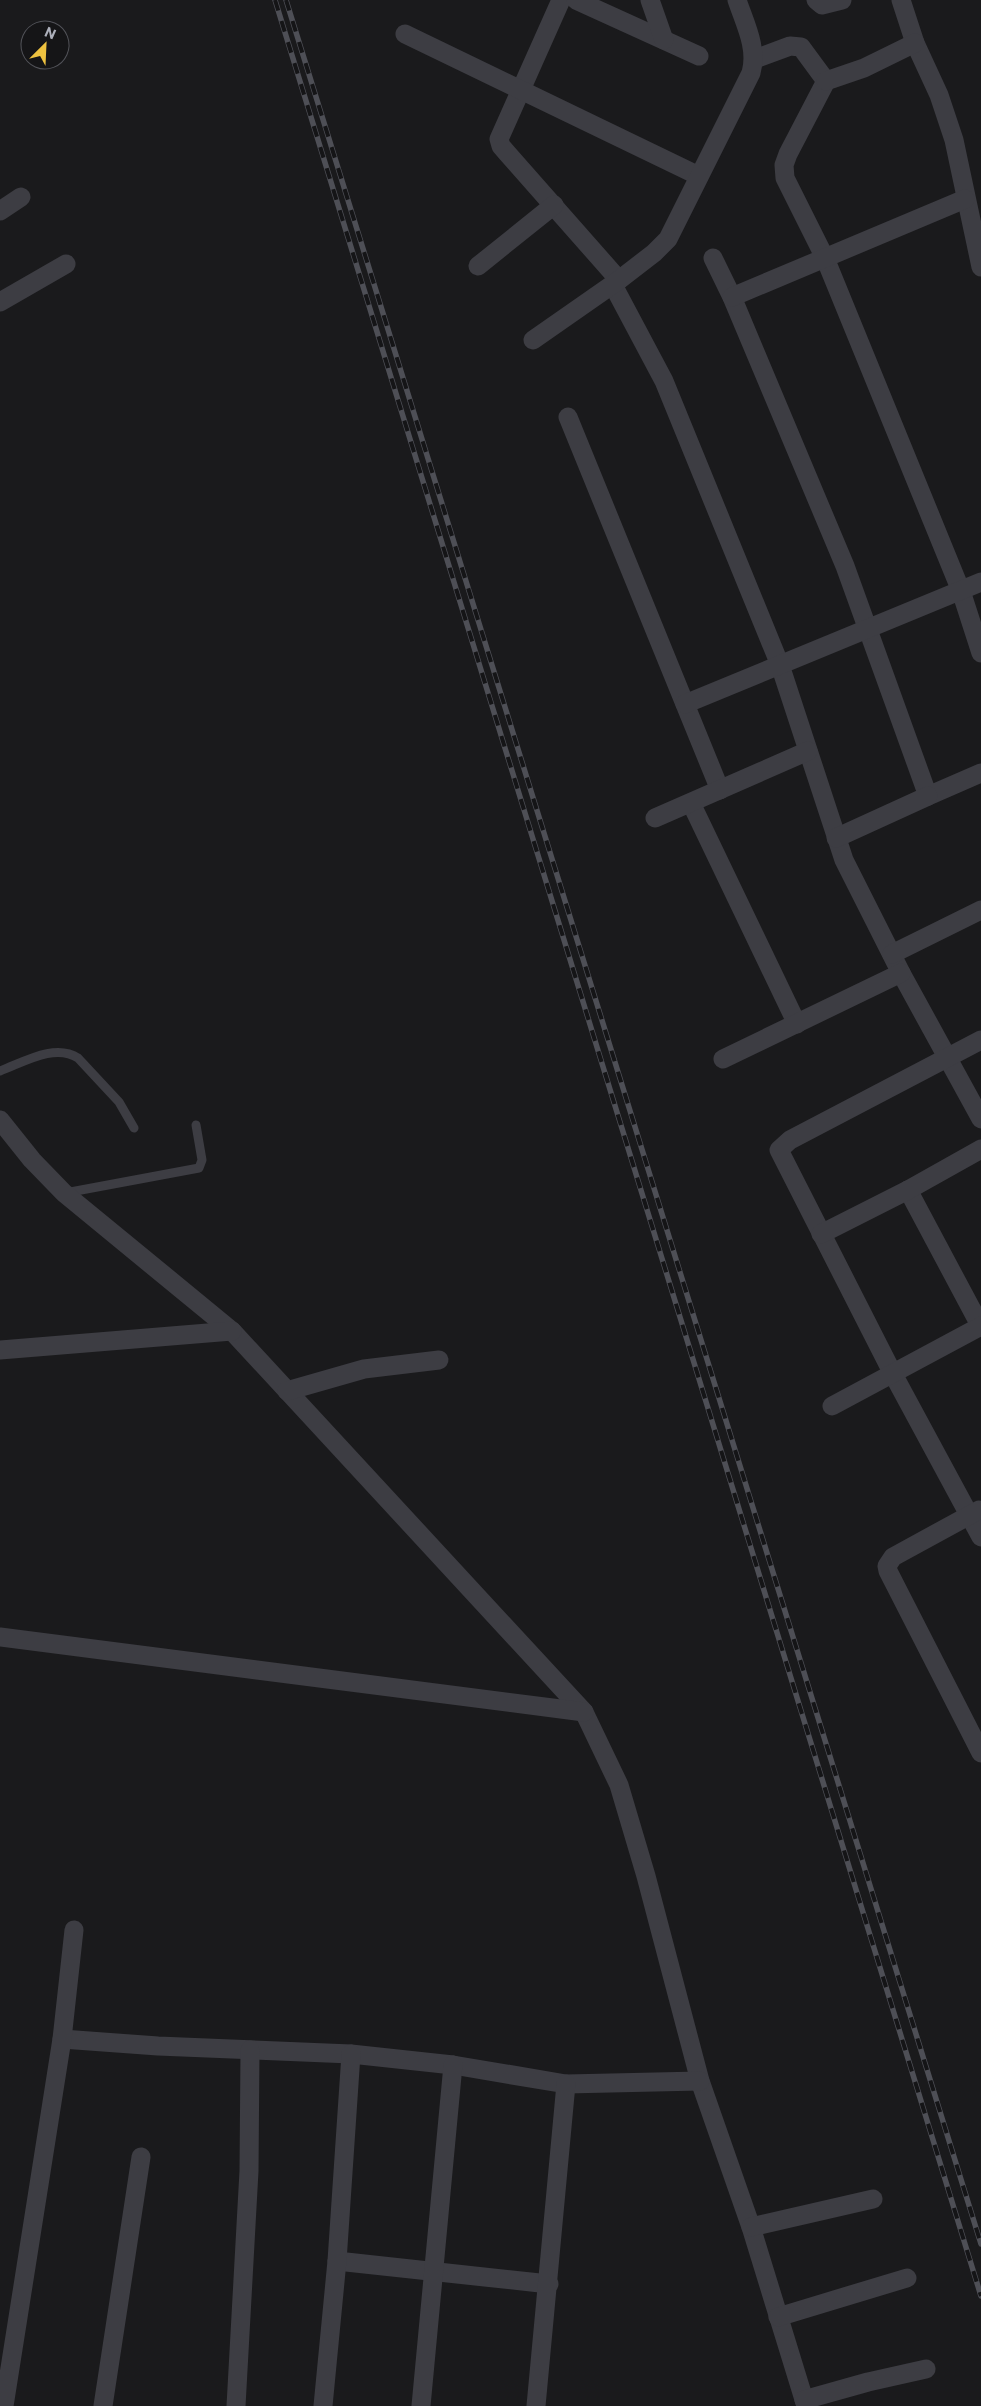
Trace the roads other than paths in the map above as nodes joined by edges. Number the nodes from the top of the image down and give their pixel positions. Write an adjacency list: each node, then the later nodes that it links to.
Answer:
1 (561, 0): 14 (street)
2 (576, 0): 9 (street)
3 (650, 0): 9 (street)
4 (736, 0): 12 (street)
5 (816, 0): 6 (street)
6 (842, 0)
7 (901, 0): 10 (street)
8 (405, 34): 14 (street)
9 (664, 40): 11 (street)
10 (915, 44): 13 (street); 17 (street)
11 (699, 56)
12 (755, 59): 13 (street); 15 (street)
13 (826, 81): 21 (street)
14 (520, 90): 15 (street); 18 (street)
15 (699, 176): 25 (street)
16 (22, 197): 19 (street)
17 (965, 199): 21 (street); 24 (street)
18 (554, 205): 23 (street); 25 (street)
19 (0, 211)
20 (713, 258): 26 (street)
21 (825, 258): 26 (street); 31 (street)
22 (66, 264): 27 (street)
23 (478, 266)
24 (981, 267)
25 (616, 282): 28 (street); 34 (street)
26 (732, 298): 32 (street)
27 (0, 302)
28 (533, 340)
29 (568, 416): 35 (street)
30 (981, 582): 31 (street)
31 (961, 591): 32 (street); 33 (street)
32 (868, 629): 34 (street); 39 (street)
33 (981, 652)
34 (780, 665): 35 (street); 36 (street)
35 (685, 704): 38 (street)
36 (808, 750): 38 (street); 42 (street)
37 (981, 773): 39 (street)
38 (720, 790): 40 (street)
39 (928, 796): 42 (street)
40 (690, 803): 41 (street); 46 (street)
41 (655, 818)
42 (836, 838): 44 (street)
43 (981, 910): 44 (street)
44 (892, 954): 45 (street)
45 (901, 973): 46 (street); 48 (street)
46 (796, 1024): 49 (street)
47 (981, 1040): 48 (street)
48 (948, 1058): 51 (street); 58 (street)
49 (723, 1059)
50 (0, 1071): 54 (lane)
51 (981, 1119)
52 (0, 1120): 57 (street)
53 (196, 1125): 57 (lane)
54 (134, 1128)
55 (981, 1149): 56 (street)
56 (908, 1190): 58 (street); 59 (street)
57 (64, 1193): 60 (street)
58 (821, 1234): 63 (street)
59 (981, 1326): 63 (street)
60 (232, 1331): 61 (street); 64 (street)
61 (0, 1350)
62 (439, 1360): 64 (street)
63 (893, 1374): 65 (street); 66 (street)
64 (287, 1391): 69 (street)
65 (832, 1406)
66 (975, 1513): 67 (street); 70 (street)
67 (981, 1537)
68 (0, 1637): 69 (street)
69 (584, 1712): 77 (street)
70 (974, 1720): 71 (street)
71 (981, 1753)
72 (74, 1930): 73 (street)
73 (62, 2039): 74 (street); 89 (street)
74 (250, 2050): 75 (street); 91 (street)
75 (351, 2054): 76 (street); 82 (street)
76 (454, 2065): 78 (street); 83 (street)
77 (700, 2081): 78 (street); 81 (street)
78 (566, 2084): 85 (street)
79 (141, 2157): 90 (street)
80 (873, 2199): 81 (street)
81 (751, 2227): 86 (street)
82 (337, 2260): 83 (street); 92 (street)
83 (433, 2271): 85 (street); 93 (street)
84 (907, 2278): 86 (street)
85 (549, 2284): 94 (street)
86 (778, 2317): 88 (street)
87 (926, 2369): 88 (street)
88 (805, 2403)
89 (4, 2406)
90 (103, 2406)
91 (236, 2406)
92 (323, 2406)
93 (421, 2406)
94 (536, 2406)

